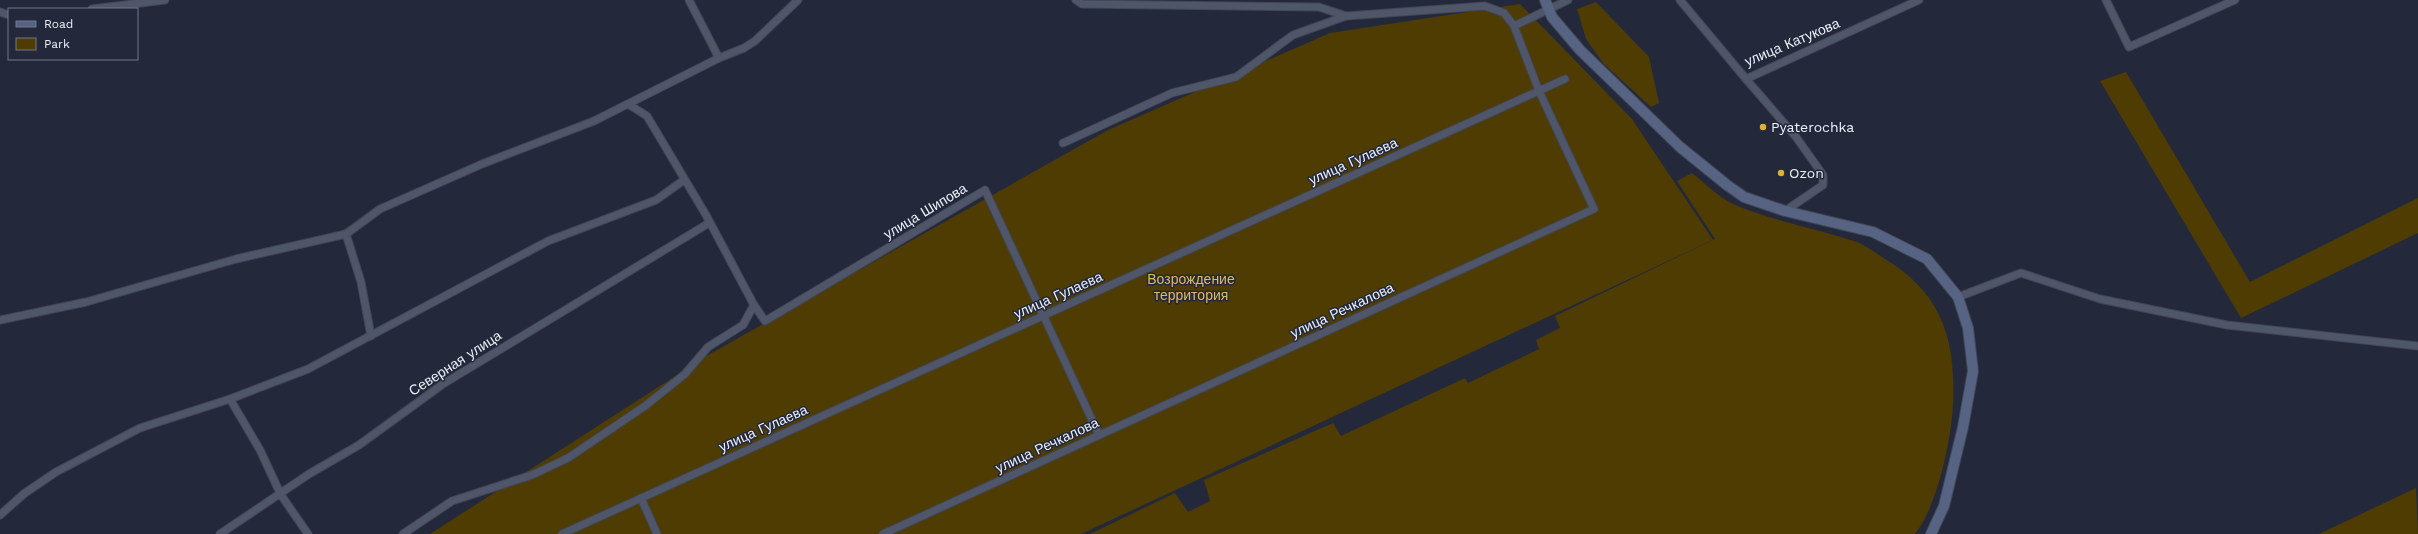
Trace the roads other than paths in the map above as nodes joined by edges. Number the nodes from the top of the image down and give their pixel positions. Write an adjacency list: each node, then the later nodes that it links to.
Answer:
1 (165, 0): 11 (street)
2 (689, 0): 15 (street)
3 (798, 0): 15 (street)
4 (1076, 0): 13 (street)
5 (1545, 0): 12 (main road)
6 (1568, 0): 12 (street)
7 (1680, 0): 17 (street, улица Катукова)
8 (1919, 0): 17 (street, улица Катукова)
9 (2106, 0): 10 (street)
10 (2235, 0)
11 (100, 8)
12 (1549, 10): 14 (street); 22 (main road)
13 (1346, 16): 14 (street); 20 (street)
14 (1514, 26): 18 (street, улица Речкалова)
15 (720, 58): 19 (street)
16 (1565, 79): 18 (street, улица Гулаева)
17 (1746, 79): 22 (street)
18 (1539, 91): 27 (street, улица Гулаева); 32 (street, улица Речкалова)
19 (628, 104): 21 (street); 24 (street)
20 (1063, 143)
21 (684, 180): 23 (street); 29 (street)
22 (1785, 211): 25 (main road)
23 (709, 223): 26 (street); 33 (street, Северная улица)
24 (346, 234): 28 (street); 29 (street)
25 (1958, 298): 30 (street); 42 (main road)
26 (754, 305): 27 (street, улица Шипова); 38 (street)
27 (1045, 315): 32 (street, улица Шипова); 34 (street, улица Гулаева)
28 (0, 320)
29 (371, 336): 31 (street)
30 (2418, 346)
31 (230, 399): 33 (street); 35 (street)
32 (1099, 435): 41 (street, улица Речкалова)
33 (281, 495): 36 (street, Северная улица); 37 (street)
34 (641, 498): 39 (street, улица Гулаева); 40 (street)
35 (0, 515)
36 (220, 534)
37 (308, 534)
38 (403, 534)
39 (562, 534)
40 (657, 534)
41 (883, 534)
42 (1931, 534)

